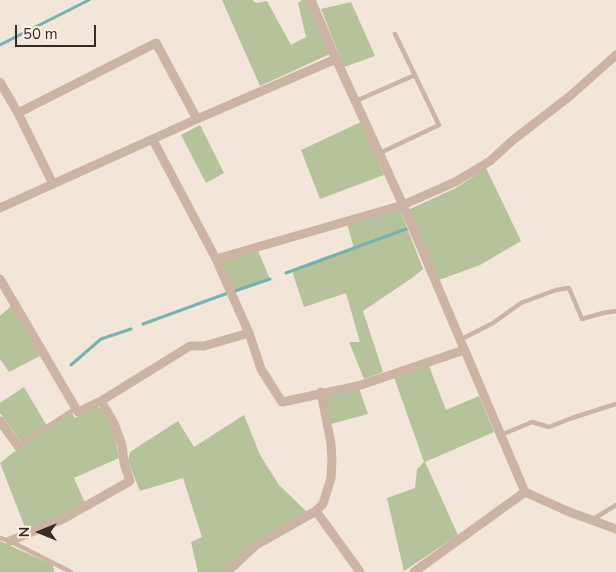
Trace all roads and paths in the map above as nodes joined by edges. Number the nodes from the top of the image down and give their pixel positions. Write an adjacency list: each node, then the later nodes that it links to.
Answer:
1 (311, 0): 4 (street)
2 (395, 34): 5 (lane)
3 (616, 55): 13 (street)
4 (336, 59): 7 (street); 9 (street)
5 (414, 75): 7 (lane); 11 (lane)
6 (0, 82): 8 (street)
7 (356, 101): 11 (street)
8 (18, 113): 9 (street); 12 (street)
9 (197, 119): 10 (street)
10 (153, 140): 12 (street); 15 (street)
11 (380, 153): 13 (street)
12 (53, 184): 14 (street)
13 (404, 205): 15 (street); 19 (street)
14 (0, 208)
15 (216, 259): 18 (street)
16 (0, 279): 24 (street)
17 (616, 311): 19 (lane)
18 (249, 334): 21 (street); 22 (street)
19 (460, 340): 20 (street)
20 (464, 350): 21 (street); 26 (street)
21 (321, 392): 30 (street)
22 (102, 401): 24 (street); 34 (street)
23 (616, 404): 26 (lane)
24 (76, 408): 27 (lane)
25 (0, 421): 27 (street)
26 (501, 435): 28 (street)
27 (18, 446)
28 (525, 492): 31 (street); 38 (street)
29 (616, 505): 31 (lane)
30 (316, 511): 36 (street); 37 (street)
31 (592, 520): 32 (street)
32 (616, 529)
33 (0, 538): 34 (lane)
34 (10, 541): 35 (lane)
35 (72, 572)
36 (227, 572)
37 (360, 572)
38 (414, 572)

